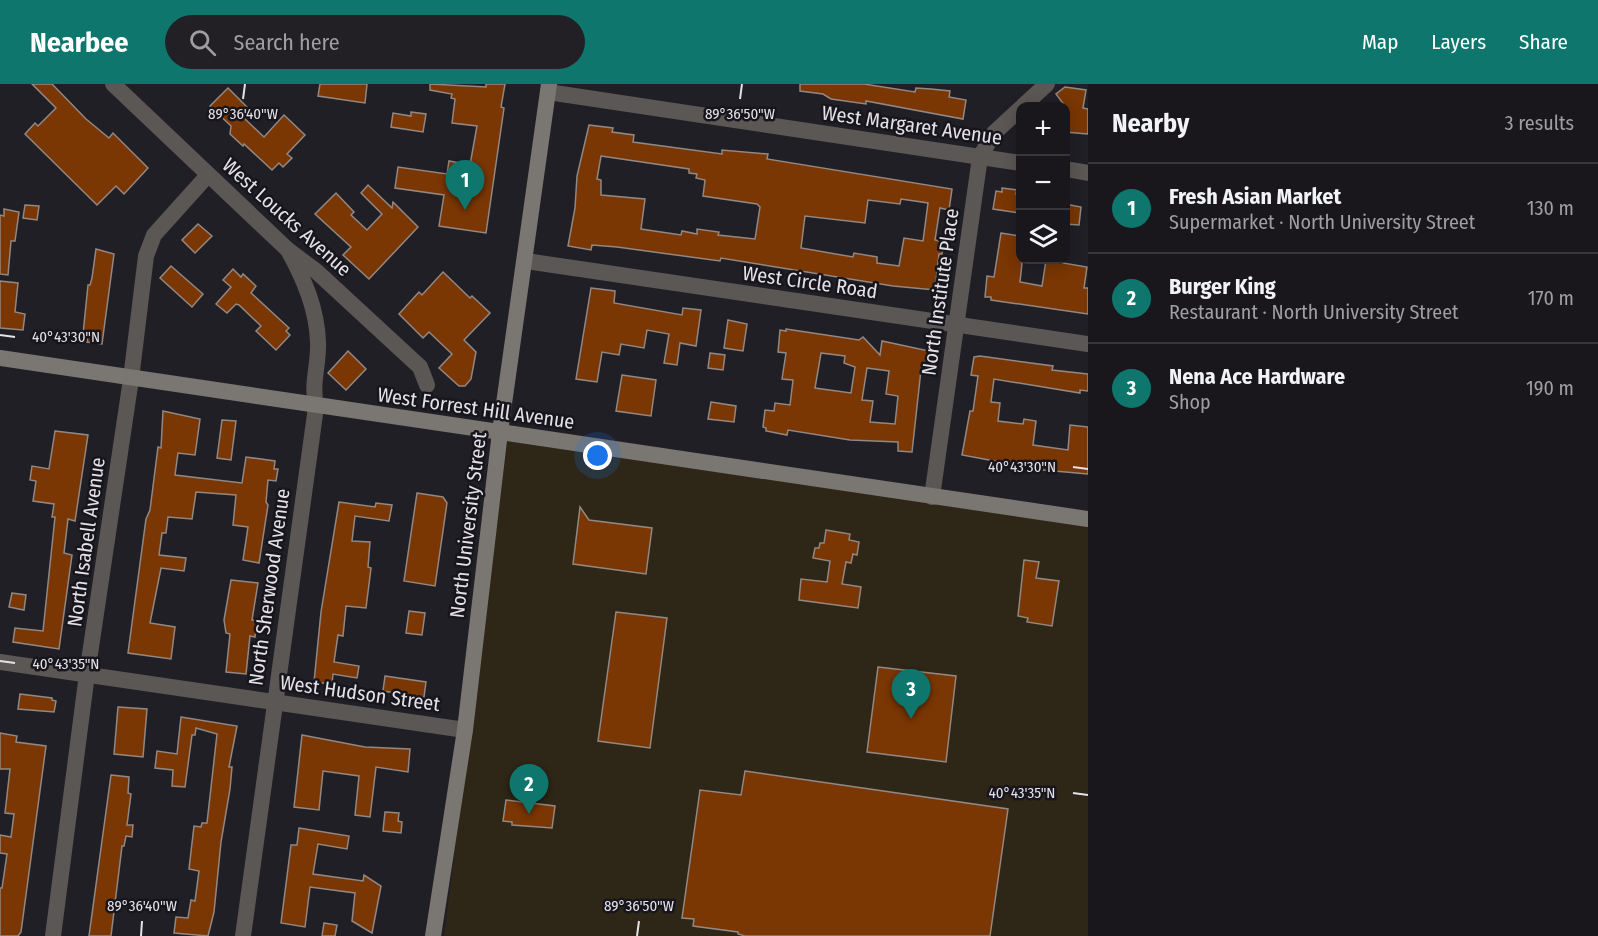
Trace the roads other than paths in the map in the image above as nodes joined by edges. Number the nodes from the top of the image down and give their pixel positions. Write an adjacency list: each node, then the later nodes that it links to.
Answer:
1 (1047, 84): 4 (street, North Institute Place)
2 (119, 87): 10 (street, West Loucks Avenue)
3 (549, 88): 6 (street, West Margaret Avenue); 12 (main road, North University Street)
4 (1027, 102)
5 (1016, 113): 6 (street, North Institute Place)
6 (980, 157): 7 (street, West Margaret Avenue); 13 (street, North Institute Place)
7 (1016, 162)
8 (1070, 170): 9 (street)
9 (1088, 172)
10 (208, 175): 11 (street, West Loucks Avenue); 16 (street, North Isabell Avenue)
11 (288, 250): 17 (street, West Loucks Avenue); 18 (street, North Sherwood Avenue)
12 (526, 261): 13 (street, West Circle Road); 19 (main road, North University Street)
13 (956, 325): 14 (street, West Circle Road); 20 (street, North Institute Place)
14 (1088, 344)
15 (0, 358): 16 (main road, West Forrest Hill Avenue)
16 (131, 380): 18 (main road, West Forrest Hill Avenue); 23 (street, North Isabell Avenue)
17 (427, 386)
18 (316, 407): 19 (main road, West Forrest Hill Avenue); 24 (street, North Sherwood Avenue)
19 (500, 432): 20 (main road, West Forrest Hill Avenue); 25 (main road, North University Street)
20 (932, 497): 21 (main road, West Forrest Hill Avenue)
21 (1088, 519)
22 (0, 662): 23 (street, West Hudson Street)
23 (87, 674): 24 (street, West Hudson Street); 26 (street, North Isabell Avenue)
24 (274, 702): 25 (street, West Hudson Street); 27 (street, North Sherwood Avenue)
25 (465, 730): 28 (main road, North University Street)
26 (53, 936)
27 (243, 936)
28 (433, 936)

